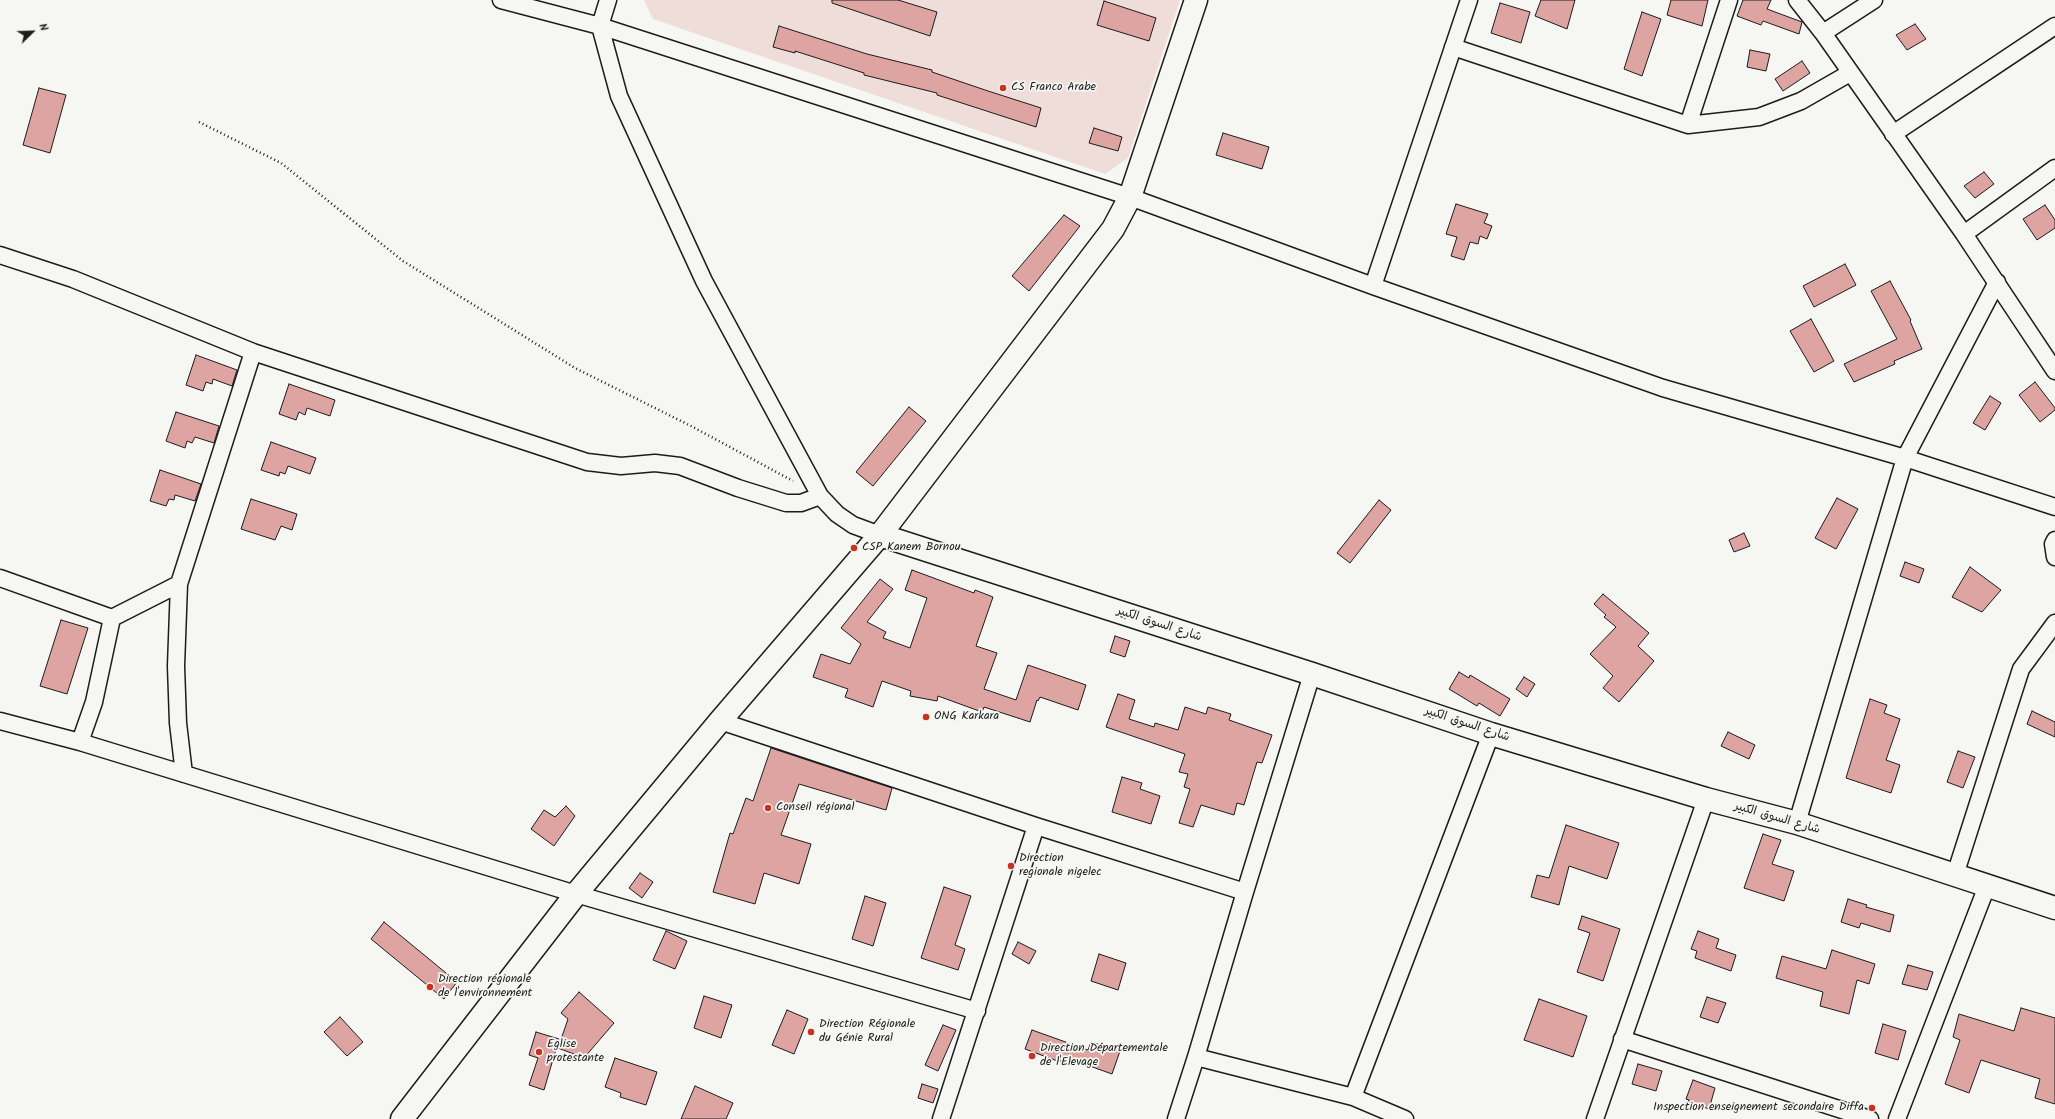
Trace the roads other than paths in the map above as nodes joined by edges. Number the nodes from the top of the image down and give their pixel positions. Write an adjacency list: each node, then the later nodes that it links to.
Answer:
1 (501, 0): 8 (street)
2 (608, 0): 8 (street)
3 (1196, 0): 16 (street)
4 (1468, 0): 11 (street)
5 (1729, 0): 13 (street)
6 (1797, 0): 10 (street)
7 (1874, 0): 10 (street)
8 (600, 26): 16 (street); 24 (street)
9 (2055, 26): 14 (street)
10 (1823, 34): 12 (street)
11 (1453, 48): 13 (street); 20 (street)
12 (1850, 73): 13 (street); 14 (street)
13 (1688, 125)
14 (1893, 134): 17 (street)
15 (2055, 168): 17 (street)
16 (1130, 198): 20 (street); 26 (street)
17 (1964, 234): 19 (street)
18 (0, 255): 21 (street)
19 (1997, 282): 22 (street); 23 (street)
20 (1373, 286): 23 (street)
21 (253, 352): 24 (street); 30 (street)
22 (2055, 371)
23 (1905, 458): 25 (street); 40 (street)
24 (820, 496): 26 (street)
25 (2055, 507)
26 (880, 535): 33 (street, شارع السوق الكبير); 34 (street)
27 (2055, 540): 28 (street)
28 (2055, 557)
29 (0, 578): 31 (street)
30 (179, 584): 31 (street); 38 (street)
31 (112, 618): 37 (street)
32 (2055, 623): 42 (street)
33 (1312, 674): 36 (street, شارع السوق الكبير); 44 (street)
34 (720, 720): 41 (street); 45 (street)
35 (0, 721): 37 (street)
36 (1491, 734): 39 (street, شارع السوق الكبير); 50 (street)
37 (80, 742): 38 (street)
38 (184, 774): 45 (street)
39 (1706, 799): 40 (street, شارع السوق الكبير); 48 (street)
40 (1797, 823): 42 (street, شارع السوق الكبير)
41 (1036, 826): 44 (street); 47 (street)
42 (1955, 875): 43 (street, شارع السوق الكبير)
43 (1987, 886): 46 (street, شارع السوق الكبير); 57 (street)
44 (1245, 892): 49 (street)
45 (576, 894): 47 (street); 51 (street)
46 (2055, 908)
47 (977, 1012): 52 (street)
48 (1622, 1039): 55 (street); 56 (street)
49 (1196, 1057): 50 (street); 53 (street)
50 (1353, 1097): 54 (street)
51 (402, 1119)
52 (941, 1119)
53 (1176, 1119)
54 (1405, 1119)
55 (1595, 1119)
56 (1870, 1119)
57 (1897, 1119)

